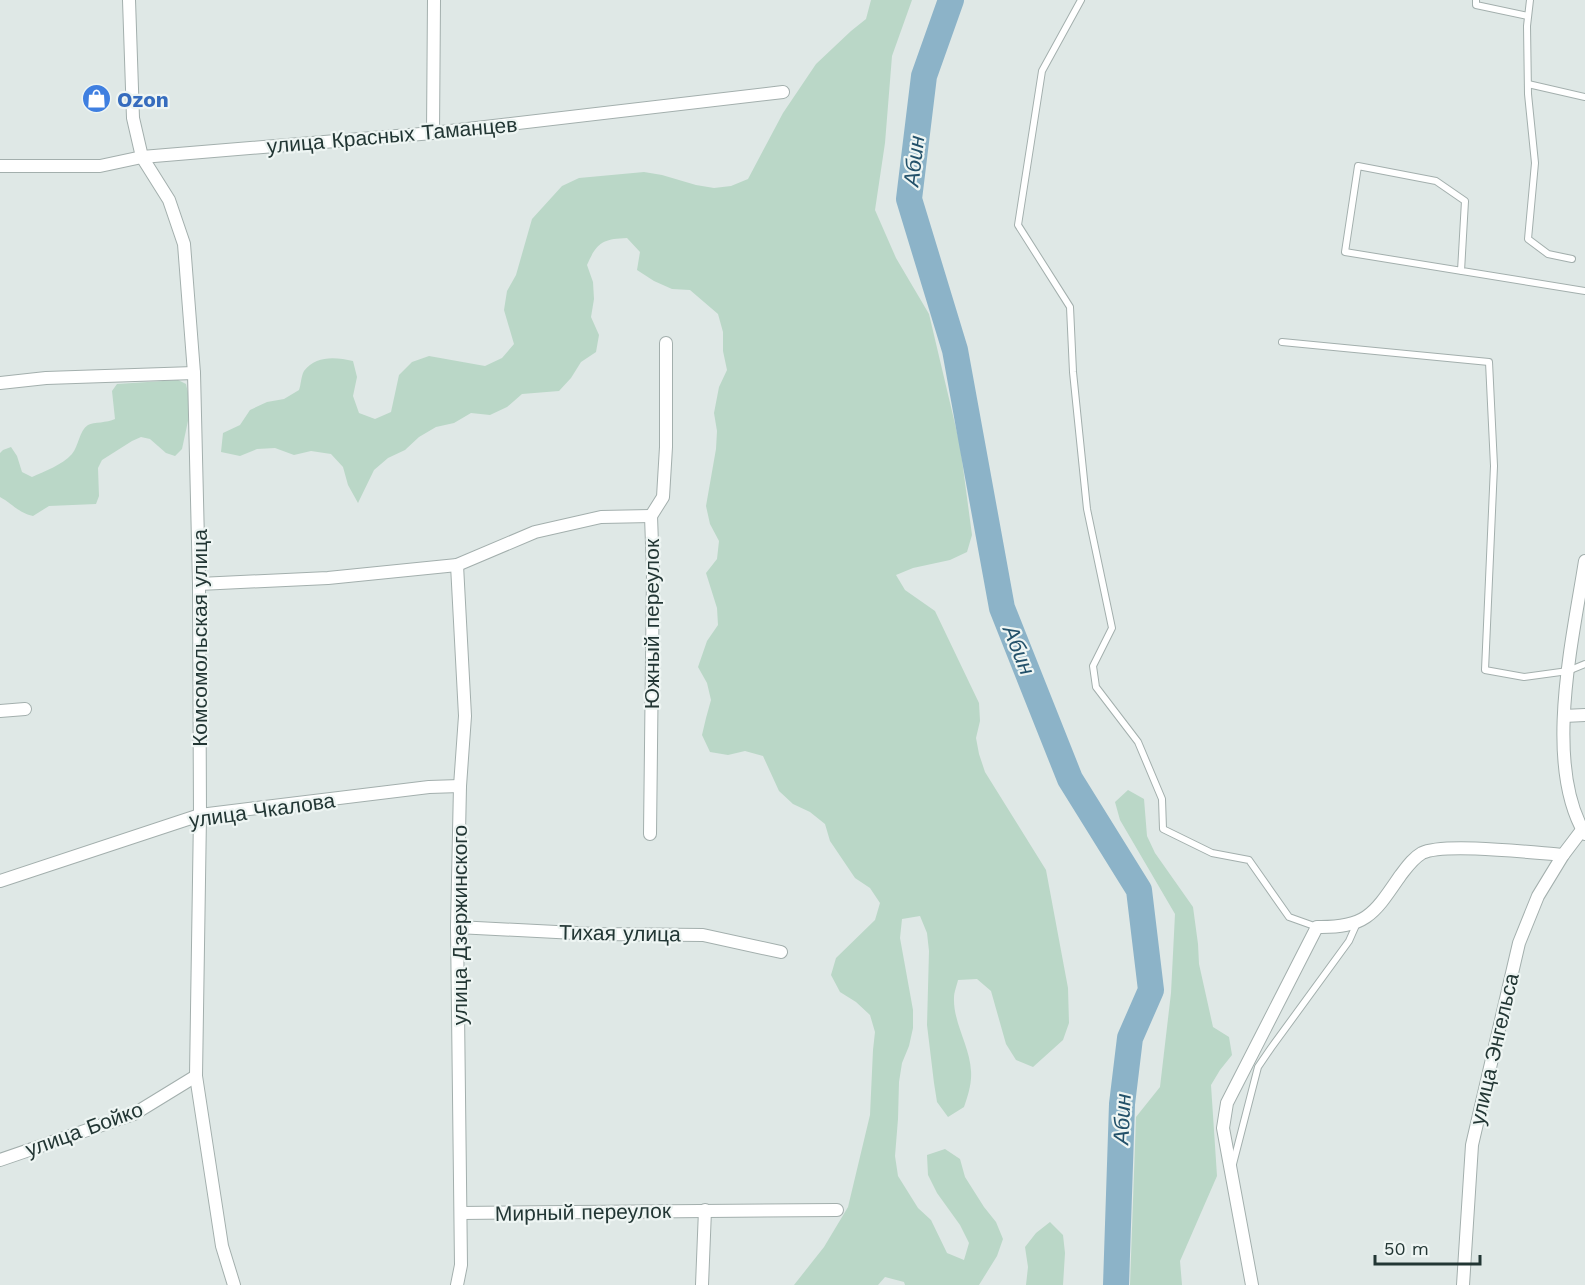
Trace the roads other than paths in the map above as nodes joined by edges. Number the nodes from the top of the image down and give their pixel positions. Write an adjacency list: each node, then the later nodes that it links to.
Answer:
1 (129, 0): 11 (street, Комсомольская улица)
2 (434, 0): 10 (street)
3 (1081, 0): 38 (lane)
4 (1476, 0): 6 (lane)
5 (1530, 0): 6 (lane)
6 (1528, 16): 7 (lane)
7 (1528, 84): 9 (lane); 13 (lane)
8 (783, 93): 10 (street, улица Красных Таманцев)
9 (1585, 97)
10 (434, 133): 11 (street, улица Красных Таманцев)
11 (142, 157): 12 (street, улица Красных Таманцев); 18 (street, Комсомольская улица)
12 (0, 166)
13 (1572, 259)
14 (1461, 271): 14 (lane); 15 (lane)
15 (1585, 291)
16 (1282, 342): 25 (lane)
17 (666, 343): 20 (street)
18 (194, 373): 19 (street); 23 (street, Комсомольская улица)
19 (0, 383)
20 (651, 516): 22 (street, Южный переулок); 33 (street, Южный переулок)
21 (1585, 561): 25 (street)
22 (457, 565): 23 (street, Южный переулок); 30 (street, улица Дзержинского)
23 (199, 584): 31 (street, Комсомольская улица)
24 (1585, 664): 25 (lane)
25 (1568, 670): 29 (street)
26 (25, 709): 27 (street)
27 (0, 711)
28 (1585, 715): 29 (street)
29 (1564, 716): 32 (street)
30 (460, 786): 31 (street, улица Чкалова); 37 (street, улица Дзержинского)
31 (200, 815): 35 (street, улица Чкалова); 40 (street, Комсомольская улица)
32 (1584, 832): 34 (street, улица Энгельса)
33 (650, 834)
34 (1563, 855): 36 (street); 50 (street, улица Энгельса)
35 (0, 881)
36 (1357, 923): 38 (street); 42 (lane)
37 (457, 927): 39 (street, Тихая улица); 45 (street, улица Дзержинского)
38 (1317, 927): 42 (street)
39 (781, 952)
40 (196, 1076): 41 (street, улица Бойко); 46 (street, Комсомольская улица)
41 (0, 1160)
42 (1231, 1173): 49 (street)
43 (705, 1210): 44 (street, Мирный переулок); 45 (street, Мирный переулок); 48 (street)
44 (837, 1210)
45 (461, 1213): 47 (street, улица Дзержинского)
46 (234, 1285)
47 (456, 1285)
48 (702, 1285)
49 (1252, 1285)
50 (1463, 1285)

